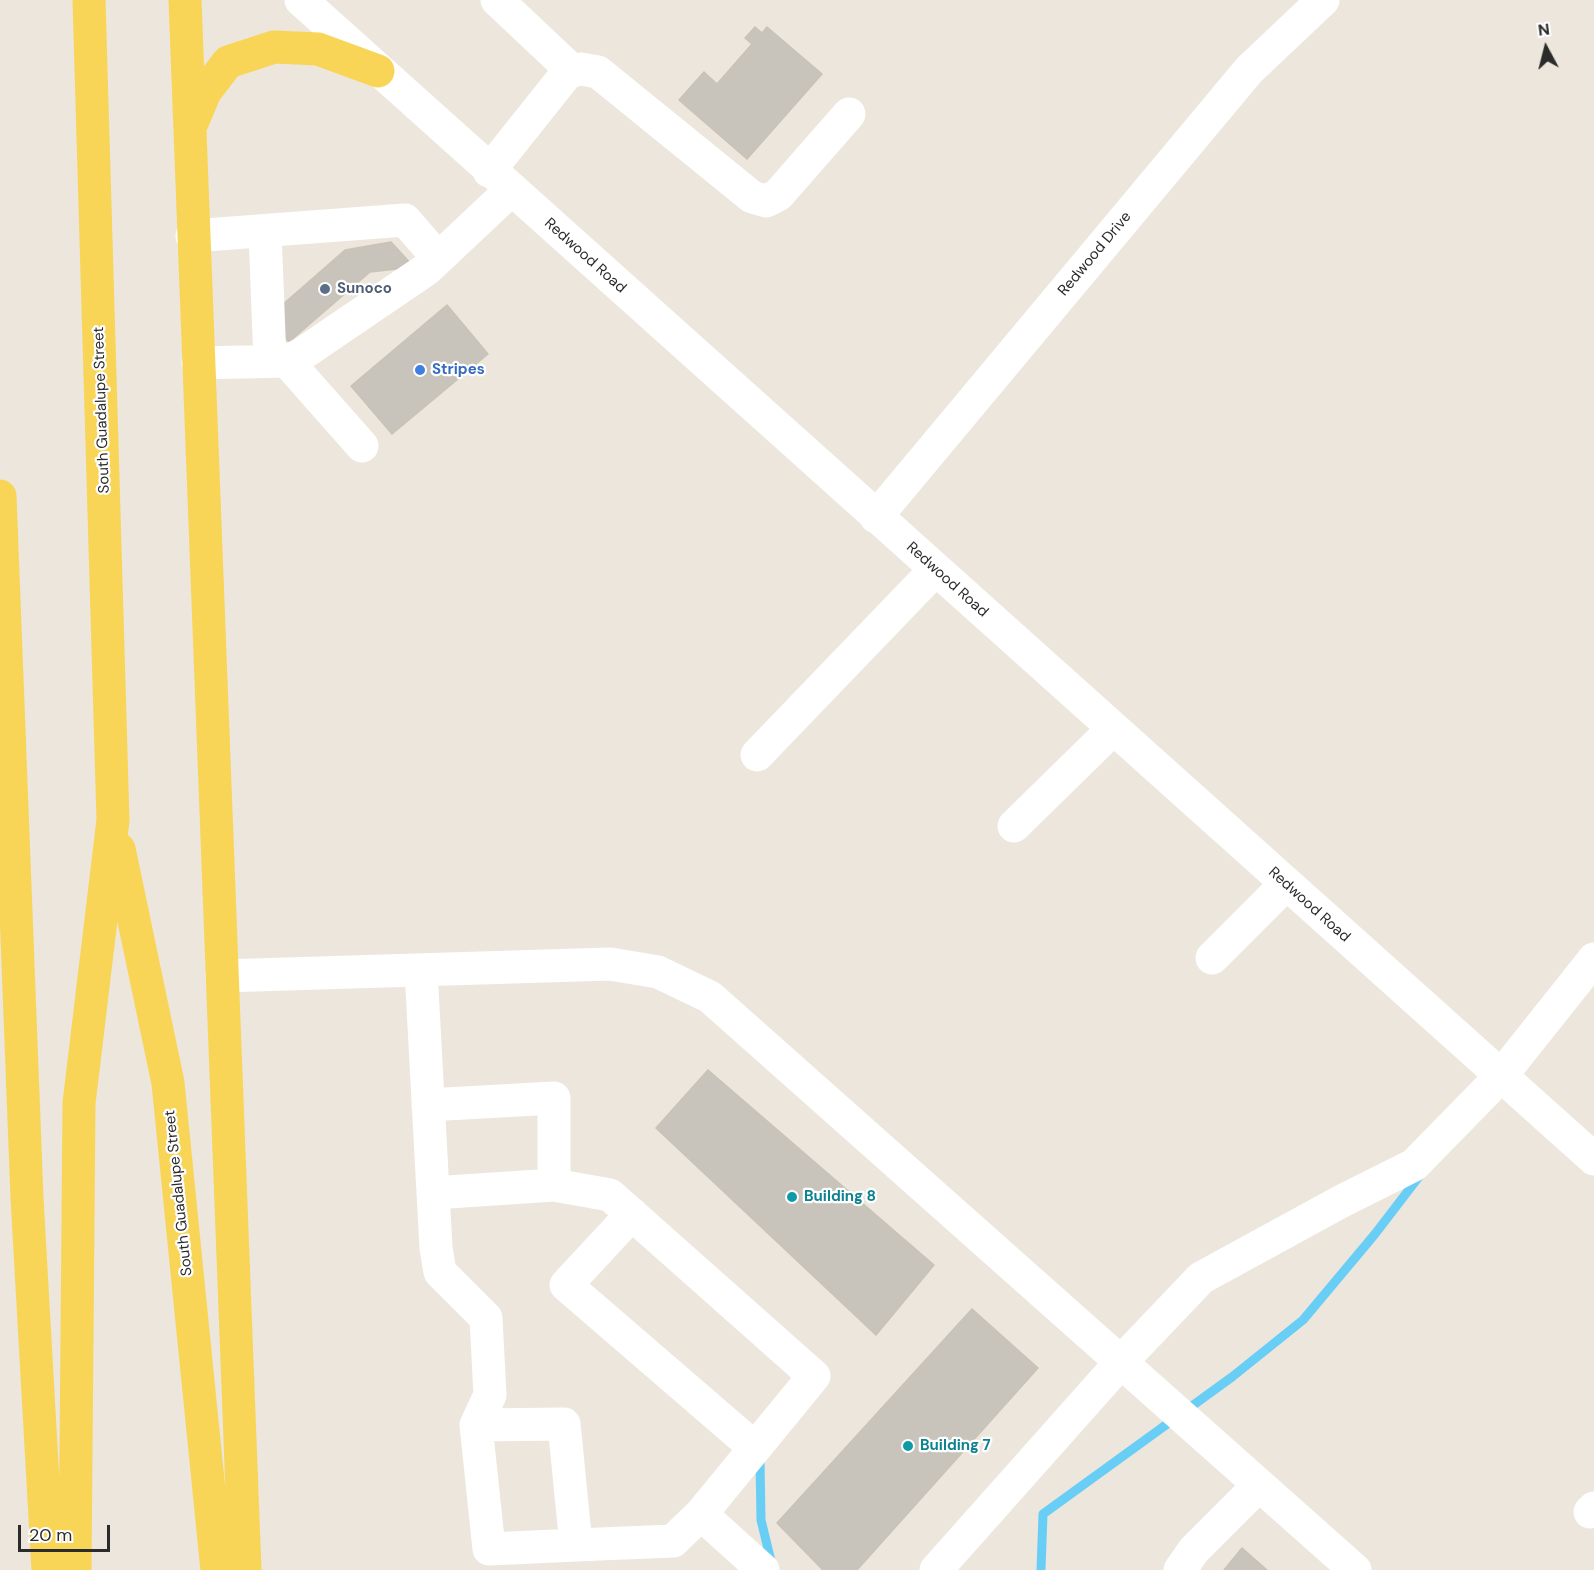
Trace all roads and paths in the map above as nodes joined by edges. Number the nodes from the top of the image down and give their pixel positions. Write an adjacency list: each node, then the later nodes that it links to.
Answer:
1 (89, 0): 22 (main road, South Guadalupe Street)
2 (301, 0): 6 (street, Redwood Road)
3 (497, 0): 7 (street)
4 (1323, 0): 18 (street, Redwood Drive)
5 (182, 6): 9 (main road)
6 (378, 71): 9 (main road); 10 (street, Redwood Road)
7 (568, 72): 8 (street); 10 (street)
8 (849, 114)
9 (189, 130): 12 (main road)
10 (500, 180): 13 (street); 18 (street, Redwood Road)
11 (265, 232): 12 (street); 13 (street); 14 (street)
12 (192, 236): 15 (main road)
13 (438, 258): 14 (street)
14 (279, 361): 15 (street); 16 (street)
15 (198, 363): 28 (main road)
16 (362, 446)
17 (0, 496): 41 (main road)
18 (876, 517): 19 (street, Redwood Road)
19 (935, 570): 20 (street, Redwood Road); 21 (street)
20 (1113, 729): 23 (street); 24 (street, Redwood Road)
21 (757, 755)
22 (114, 820): 42 (main road, South Guadalupe Street); 43 (main road, South Guadalupe Street)
23 (1014, 826)
24 (1286, 884): 25 (street); 29 (street, Redwood Road)
25 (1212, 958)
26 (1594, 959): 29 (street)
27 (421, 970): 28 (street); 30 (street); 35 (street)
28 (222, 976): 44 (main road)
29 (1501, 1076): 31 (street, Redwood Road); 35 (street)
30 (428, 1105): 32 (street); 33 (street)
31 (1594, 1159)
32 (554, 1185): 33 (street); 34 (street)
33 (433, 1193): 36 (street)
34 (632, 1214): 37 (street); 37 (street)
35 (1121, 1362): 38 (street); 46 (street)
36 (476, 1425): 40 (street); 40 (street)
37 (755, 1448): 39 (street)
38 (1259, 1485): 47 (street); 48 (street)
39 (701, 1514): 40 (street); 45 (street)
40 (576, 1545)
41 (48, 1570)
42 (75, 1570)
43 (217, 1570)
44 (245, 1570)
45 (764, 1570)
46 (936, 1570)
47 (1180, 1570)
48 (1354, 1570)

